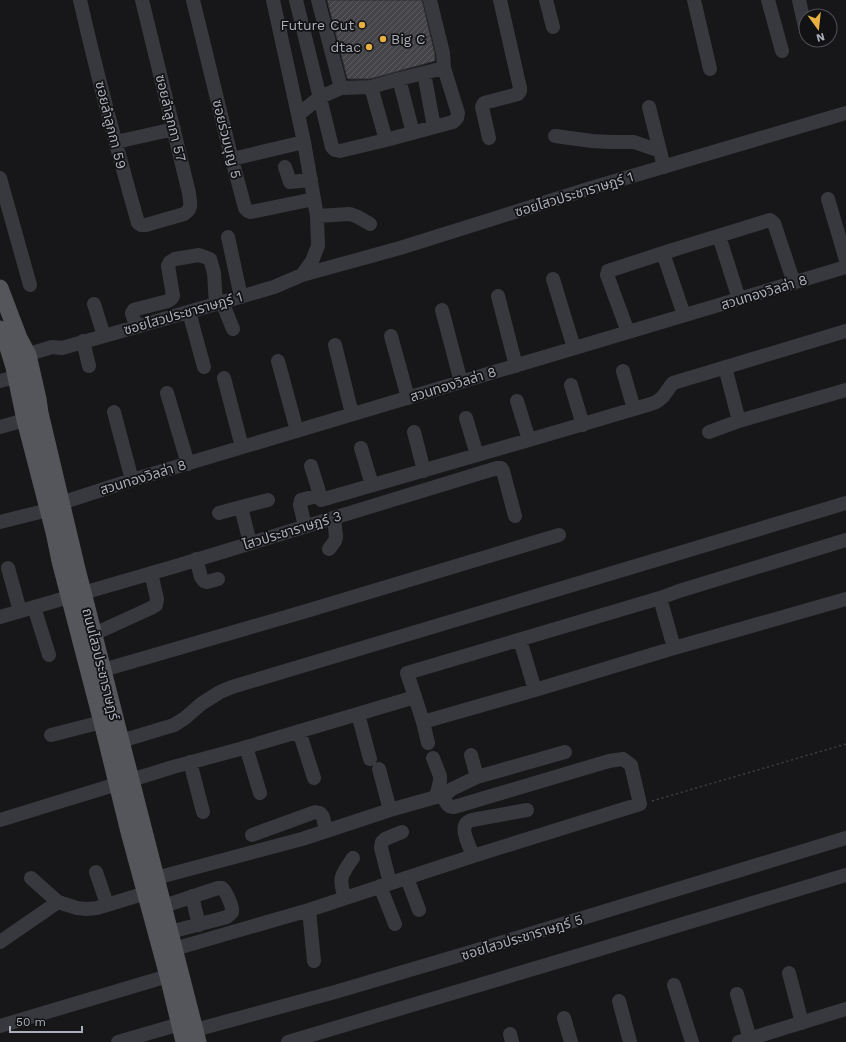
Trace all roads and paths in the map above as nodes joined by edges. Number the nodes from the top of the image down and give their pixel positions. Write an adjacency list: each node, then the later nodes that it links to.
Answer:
1 (80, 0): 32 (street, ซอยลำลูกกา 59)
2 (142, 0): 27 (street, ซอยลำลูกกา 57)
3 (193, 0): 35 (street, ซอยร่วมบุญ 5)
4 (273, 0): 25 (street)
5 (296, 0): 17 (street)
6 (318, 0): 14 (street)
7 (430, 0): 15 (street)
8 (500, 0): 30 (street)
9 (546, 0): 12 (street)
10 (694, 0): 16 (street)
11 (768, 0): 13 (street)
12 (553, 27)
13 (782, 51)
14 (336, 67): 17 (street); 21 (street)
15 (444, 68): 18 (street); 26 (street)
16 (710, 69)
17 (314, 73): 22 (street)
18 (424, 73): 19 (street); 26 (street)
19 (399, 79): 20 (street); 28 (street)
20 (371, 87): 21 (street); 31 (street)
21 (341, 88): 22 (street)
22 (320, 97): 25 (street); 31 (street)
23 (649, 107): 34 (street)
24 (846, 113): 37 (street, ซอยไสวประชาราษฎร์ 1)
25 (298, 115): 33 (street)
26 (434, 127): 28 (street)
27 (174, 129): 32 (street); 43 (street, ซอยลำลูกกา 57)
28 (412, 133): 31 (street)
29 (555, 136): 34 (street)
30 (489, 138)
31 (386, 140)
32 (116, 142): 43 (street, ซอยลำลูกกา 59)
33 (304, 142): 35 (street); 39 (street)
34 (660, 151): 37 (street)
35 (232, 159): 40 (street, ซอยร่วมบุญ 5)
36 (285, 167): 39 (street)
37 (664, 167): 50 (street, ซอยไสวประชาราษฎร์ 1)
38 (0, 178): 53 (street)
39 (311, 180): 40 (street)
40 (314, 199): 42 (street)
41 (828, 199): 48 (street)
42 (317, 216): 44 (street); 50 (street)
43 (165, 220)
44 (370, 224)
45 (719, 236): 47 (street); 52 (street); 57 (street)
46 (228, 237): 55 (street)
47 (663, 253): 62 (street); 67 (street)
48 (846, 260)
49 (846, 267): 52 (street, สวนทองวิลล่า 8)
50 (302, 275): 55 (street, ซอยไสวประชาราษฎร์ 1)
51 (553, 279): 72 (street)
52 (794, 283): 57 (street, สวนทองวิลล่า 8)
53 (30, 285)
54 (0, 288): 76 (main road, ถนนไสวประชาราษฎร์)
55 (241, 296): 58 (street, ซอยไสวประชาราษฎร์ 1)
56 (498, 296): 75 (street)
57 (739, 299): 62 (street, สวนทองวิลล่า 8)
58 (219, 303): 61 (street, ซอยไสวประชาราษฎร์ 1); 63 (street); 65 (street)
59 (94, 304): 68 (street)
60 (442, 310): 81 (street)
61 (189, 312): 63 (street, ซอยไสวประชาราษฎร์ 1); 77 (street)
62 (684, 315): 67 (street, สวนทองวิลล่า 8)
63 (136, 327): 68 (street, ซอยไสวประชาราษฎร์ 1)
64 (0, 329): 76 (main road, ถนนไสวประชาราษฎร์)
65 (233, 330)
66 (846, 331): 78 (street)
67 (628, 332): 72 (street, สวนทองวิลล่า 8)
68 (104, 336): 70 (street, ซอยไสวประชาราษฎร์ 1)
69 (391, 336): 85 (street)
70 (83, 341): 74 (street); 76 (street, ซอยไสวประชาราษฎร์ 1)
71 (335, 345): 90 (street)
72 (574, 348): 75 (street, สวนทองวิลล่า 8)
73 (278, 361): 96 (street)
74 (89, 366)
75 (516, 366): 81 (street, สวนทองวิลล่า 8)
76 (17, 367): 86 (main road, ถนนไสวประชาราษฎร์)
77 (204, 367)
78 (725, 367): 88 (street); 93 (street)
79 (623, 371): 88 (street)
80 (224, 378): 100 (street)
81 (461, 382): 85 (street, สวนทองวิลล่า 8)
82 (571, 385): 94 (street)
83 (846, 390): 93 (street)
84 (167, 393): 103 (street)
85 (408, 398): 90 (street, สวนทองวิลล่า 8)
86 (30, 400): 92 (main road, ถนนไสวประชาราษฎร์); 111 (main road, ถนนไสวประชาราษฎร์)
87 (517, 401): 99 (street)
88 (634, 409): 94 (street)
89 (114, 412): 106 (street)
90 (352, 414): 96 (street, สวนทองวิลล่า 8)
91 (466, 418): 102 (street)
92 (25, 420): 95 (street); 111 (main road, ถนนไสวประชาราษฎร์)
93 (738, 421): 98 (street)
94 (583, 425): 99 (street)
95 (0, 427)
96 (298, 431): 100 (street, สวนทองวิลล่า 8)
97 (414, 432): 105 (street)
98 (709, 432)
99 (529, 440): 102 (street)
100 (242, 447): 103 (street, สวนทองวิลล่า 8)
101 (361, 448): 107 (street)
102 (477, 455): 105 (street)
103 (188, 464): 106 (street, สวนทองวิลล่า 8)
104 (311, 466): 108 (street)
105 (424, 471): 107 (street)
106 (132, 480): 111 (street, สวนทองวิลล่า 8)
107 (372, 485): 108 (street)
108 (320, 495): 117 (street)
109 (268, 500): 112 (street)
110 (846, 503): 143 (street)
111 (54, 506): 115 (street, สวนทองวิลล่า 8); 126 (main road, ถนนไสวประชาราษฎร์)
112 (241, 507): 113 (street); 120 (street)
113 (219, 513)
114 (515, 516): 116 (street, ไสวประชาราษฎร์ 3)
115 (1, 518)
116 (334, 518): 117 (street, ไสวประชาราษฎร์ 3); 121 (street)
117 (306, 526): 120 (street, ไสวประชาราษฎร์ 3)
118 (559, 535): 135 (street)
119 (846, 540): 127 (street)
120 (250, 543): 122 (street, ไสวประชาราษฎร์ 3)
121 (329, 549)
122 (196, 559): 124 (street, ไสวประชาราษฎร์ 3); 125 (street)
123 (8, 568): 129 (street)
124 (151, 573): 126 (street, ไสวประชาราษฎร์ 3); 131 (street)
125 (218, 579)
126 (76, 595): 129 (street, ไสวประชาราษฎร์ 3); 131 (main road, ถนนไสวประชาราษฎร์); 139 (main road, ถนนไสวประชาราษฎร์)
127 (660, 598): 132 (street); 133 (street)
128 (846, 599): 133 (street)
129 (27, 609): 130 (street, ไสวประชาราษฎร์ 3); 134 (street)
130 (0, 616)
131 (94, 634): 135 (main road, ถนนไสวประชาราษฎร์)
132 (520, 640): 136 (street); 137 (street)
133 (674, 648): 136 (street)
134 (49, 655)
135 (103, 670): 143 (main road, ถนนไสวประชาราษฎร์)
136 (535, 690): 140 (street)
137 (415, 697): 138 (street); 140 (street)
138 (358, 714): 141 (street); 157 (street)
139 (102, 722): 142 (street); 153 (main road, ถนนไสวประชาราษฎร์)
140 (423, 722): 144 (street)
141 (300, 731): 146 (street); 152 (street)
142 (51, 735)
143 (121, 741): 153 (main road, ถนนไสวประชาราษฎร์)
144 (428, 743)
145 (846, 744): 156 (path)
146 (246, 747): 150 (street); 154 (street)
147 (565, 752): 151 (street)
148 (471, 755): 151 (street)
149 (433, 758): 155 (street)
150 (190, 762): 153 (street); 159 (street)
151 (477, 777): 155 (street)
152 (314, 778)
153 (124, 782): 160 (street); 170 (main road, ถนนไสวประชาราษฎร์); 173 (main road, ถนนไสวประชาราษฎร์)
154 (260, 793)
155 (440, 796): 156 (street); 157 (street)
156 (640, 804): 165 (street)
157 (390, 810): 161 (street)
158 (527, 810): 165 (street)
159 (203, 812)
160 (0, 820)
161 (326, 831): 163 (street); 170 (street)
162 (402, 832): 172 (street)
163 (252, 835)
164 (846, 838): 197 (street, ซอยไสวประชาราษฎร์ 5)
165 (473, 856): 171 (street)
166 (353, 858): 175 (street)
167 (96, 872): 177 (street)
168 (846, 875): 200 (street)
169 (31, 878): 176 (street)
170 (156, 878): 178 (main road, ถนนไสวประชาราษฎร์)
171 (407, 878): 172 (street); 180 (street)
172 (385, 885): 175 (street); 181 (street)
173 (146, 893): 177 (street); 188 (main road, ถนนไสวประชาราษฎร์)
174 (192, 896): 178 (street); 182 (street); 182 (street)
175 (345, 898): 179 (street)
176 (58, 902): 177 (street); 184 (street)
177 (107, 904)
178 (164, 906): 183 (main road, ถนนไสวประชาราษฎร์)
179 (308, 910): 185 (street); 186 (street)
180 (419, 910)
181 (395, 924)
182 (200, 925): 183 (street)
183 (170, 932): 185 (main road, ถนนไสวประชาราษฎร์)
184 (0, 942)
185 (174, 949): 197 (main road, ถนนไสวประชาราษฎร์)
186 (314, 961)
187 (789, 973): 194 (street)
188 (168, 976): 195 (main road, ถนนไสวประชาราษฎร์); 196 (street)
189 (674, 985): 203 (street)
190 (737, 994): 198 (street)
191 (619, 1001): 202 (street)
192 (846, 1009): 194 (street)
193 (564, 1018): 201 (street)
194 (802, 1023): 198 (street)
195 (180, 1024): 197 (main road, ถนนไสวประชาราษฎร์); 199 (street)
196 (0, 1026)
197 (193, 1038)
198 (744, 1040)
199 (118, 1042)
200 (288, 1042)
201 (571, 1042)
202 (630, 1042)
203 (692, 1042)

